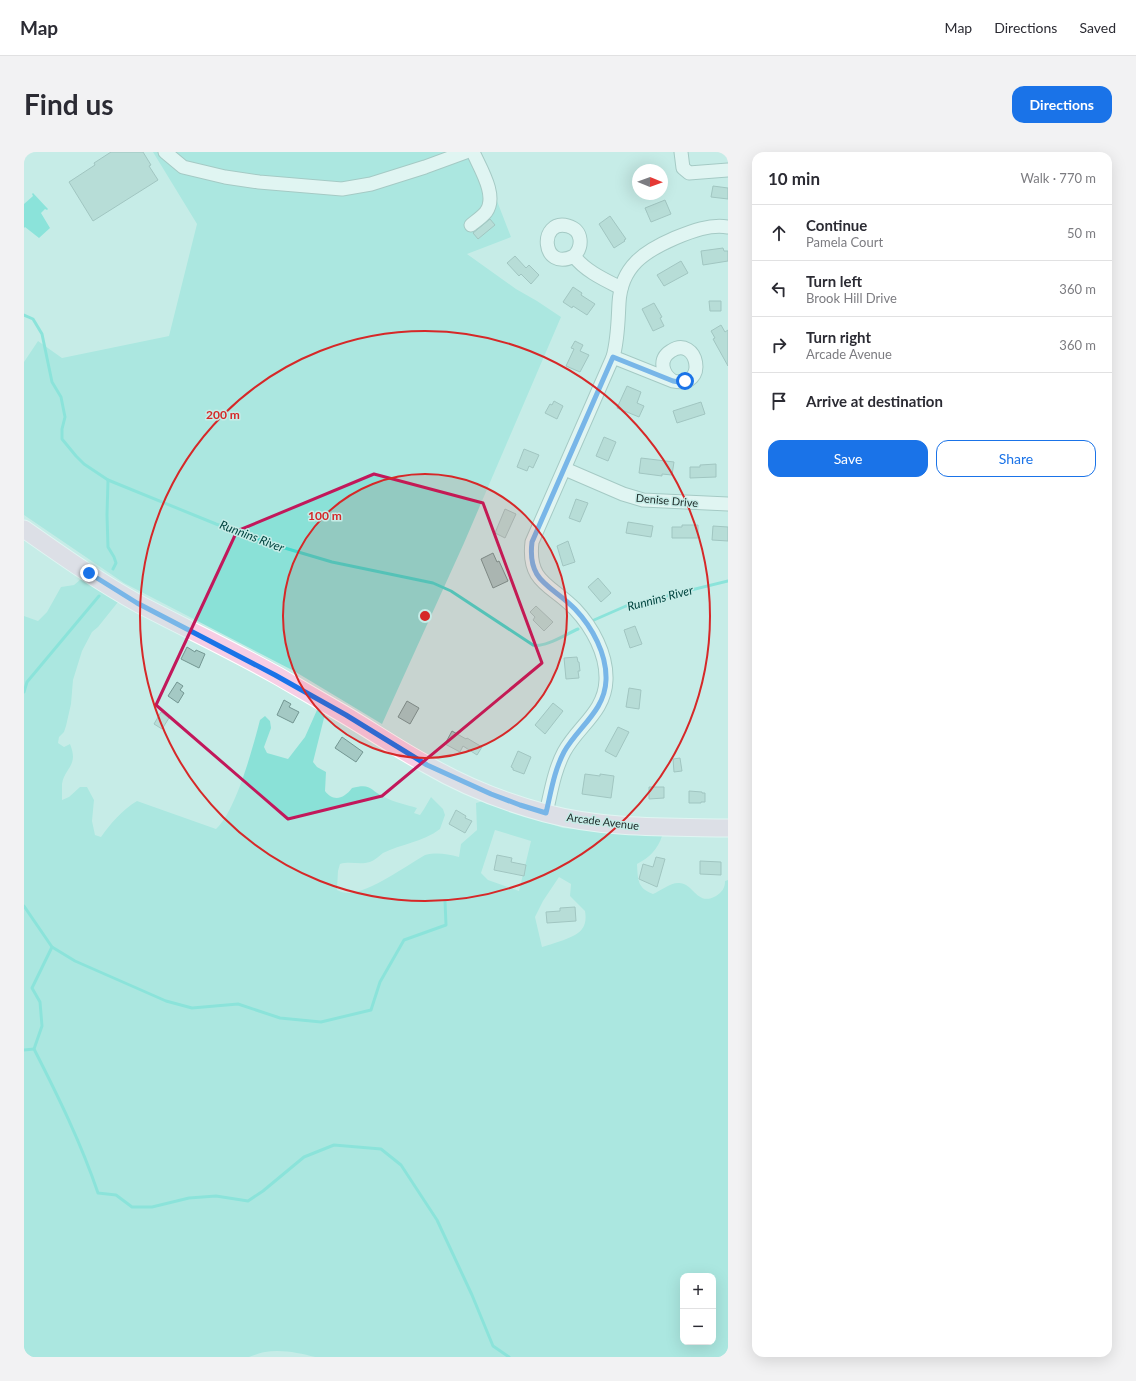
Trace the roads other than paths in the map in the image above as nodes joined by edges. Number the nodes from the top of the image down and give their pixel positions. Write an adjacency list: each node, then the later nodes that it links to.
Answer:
1 (165, 152): 2 (street)
2 (466, 152)
3 (473, 152): 6 (street)
4 (681, 152): 5 (street)
5 (728, 170)
6 (471, 225)
7 (728, 227): 9 (street)
8 (574, 256): 9 (street)
9 (621, 288): 11 (street)
10 (665, 356): 12 (street); 13 (street); 13 (street)
11 (613, 357): 12 (street); 14 (street)
12 (640, 368): 13 (street)
13 (673, 381)
14 (565, 468): 15 (street, Denise Drive); 17 (street)
15 (728, 504)
16 (24, 529): 17 (main road, Arcade Avenue)
17 (546, 813): 18 (main road, Arcade Avenue)
18 (728, 828)

